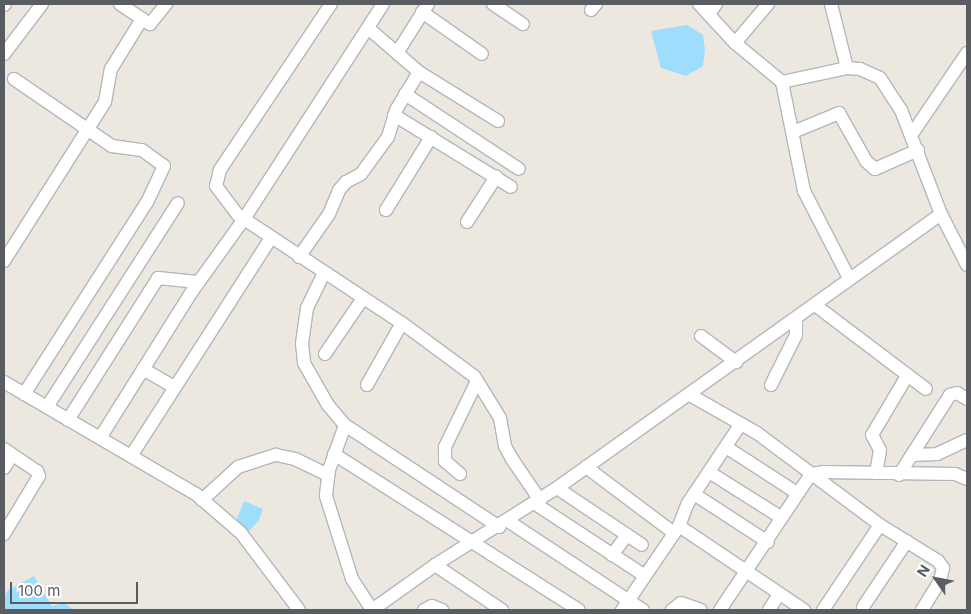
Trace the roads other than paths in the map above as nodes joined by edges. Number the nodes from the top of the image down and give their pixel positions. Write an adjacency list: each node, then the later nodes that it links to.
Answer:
1 (42, 4): 18 (street)
2 (120, 4): 12 (street)
3 (166, 4): 12 (street)
4 (331, 4): 38 (street)
5 (383, 4): 14 (street)
6 (493, 4): 13 (street)
7 (699, 4): 11 (street)
8 (768, 4): 15 (street)
9 (831, 4): 20 (street)
10 (425, 8): 16 (street); 19 (street)
11 (713, 9): 15 (street)
12 (142, 19): 27 (street)
13 (523, 24)
14 (368, 28): 16 (street); 38 (street)
15 (735, 43): 23 (street)
16 (397, 53): 21 (street)
17 (967, 53): 29 (street)
18 (4, 54)
19 (482, 54)
20 (847, 68): 23 (street); 29 (street)
21 (419, 72): 24 (street); 26 (street)
22 (14, 79): 27 (street)
23 (782, 82): 28 (street)
24 (405, 94): 25 (street); 32 (street)
25 (394, 115): 30 (street); 41 (street)
26 (498, 121)
27 (86, 129): 42 (street); 62 (street)
28 (793, 132): 31 (street); 45 (street)
29 (912, 134): 31 (street)
30 (431, 138): 33 (street); 36 (street)
31 (918, 150): 37 (street)
32 (519, 169)
33 (496, 177): 34 (street); 39 (street)
34 (511, 187)
35 (178, 203): 65 (street)
36 (386, 210)
37 (941, 214): 43 (street); 45 (street)
38 (244, 219): 40 (street); 46 (street)
39 (466, 222)
40 (271, 238): 41 (street); 60 (street)
41 (300, 257): 44 (street)
42 (4, 262)
43 (967, 265)
44 (324, 272): 47 (street); 67 (street)
45 (849, 278): 48 (street)
46 (198, 282): 54 (street); 66 (street)
47 (363, 298): 50 (street); 52 (street)
48 (815, 305): 49 (street); 55 (street)
49 (796, 320): 53 (street); 59 (street)
50 (402, 323): 56 (street); 58 (street)
51 (701, 336): 53 (street)
52 (325, 354)
53 (736, 362): 63 (street)
54 (143, 369): 60 (street); 69 (street)
55 (907, 376): 61 (street); 79 (street)
56 (478, 381): 80 (street); 89 (street)
57 (4, 382): 62 (street)
58 (367, 385)
59 (771, 385)
60 (174, 387): 75 (street)
61 (926, 389)
62 (24, 394): 65 (street)
63 (690, 395): 68 (street); 76 (street)
64 (967, 399): 74 (street)
65 (46, 407): 66 (street)
66 (68, 420): 69 (street)
67 (345, 425): 73 (street); 91 (street)
68 (740, 425): 71 (street); 81 (street)
69 (100, 438): 75 (street)
70 (967, 440): 74 (street)
71 (726, 447): 78 (street); 86 (street)
72 (8, 452): 77 (street); 94 (street)
73 (334, 454): 82 (street); 96 (street)
74 (912, 455): 83 (street)
75 (131, 456): 88 (street)
76 (586, 467): 85 (street); 93 (street)
77 (4, 468)
78 (709, 472): 87 (street); 90 (street)
79 (876, 473): 81 (street); 83 (street)
80 (460, 474)
81 (811, 474): 86 (street); 92 (street)
82 (328, 475): 88 (street); 108 (street)
83 (899, 475): 84 (street)
84 (967, 479)
85 (557, 488): 89 (street); 95 (street)
86 (797, 493): 90 (street)
87 (694, 494): 93 (street); 98 (street)
88 (202, 500): 107 (street)
89 (537, 501): 91 (street); 100 (street)
90 (782, 518): 98 (street)
91 (503, 524): 96 (street); 105 (street)
92 (880, 525): 97 (street); 119 (street)
93 (677, 530): 102 (street); 103 (street)
94 (4, 534)
95 (627, 535): 99 (street); 100 (street)
96 (475, 541): 101 (street); 112 (street)
97 (907, 541): 106 (street); 120 (street)
98 (768, 542): 102 (street)
99 (642, 546)
100 (612, 555): 103 (street)
101 (435, 565): 108 (street); 111 (street)
102 (746, 572): 104 (street); 116 (street)
103 (645, 576): 105 (street)
104 (779, 594): 117 (street); 118 (street)
105 (625, 606): 113 (street)
106 (863, 607)
107 (299, 610)
108 (372, 610)
109 (424, 610): 110 (street)
110 (442, 610)
111 (502, 610)
112 (579, 610)
113 (643, 610)
114 (672, 610): 115 (street)
115 (701, 610)
116 (720, 610)
117 (769, 610)
118 (804, 610)
119 (823, 610)
120 (922, 610)

